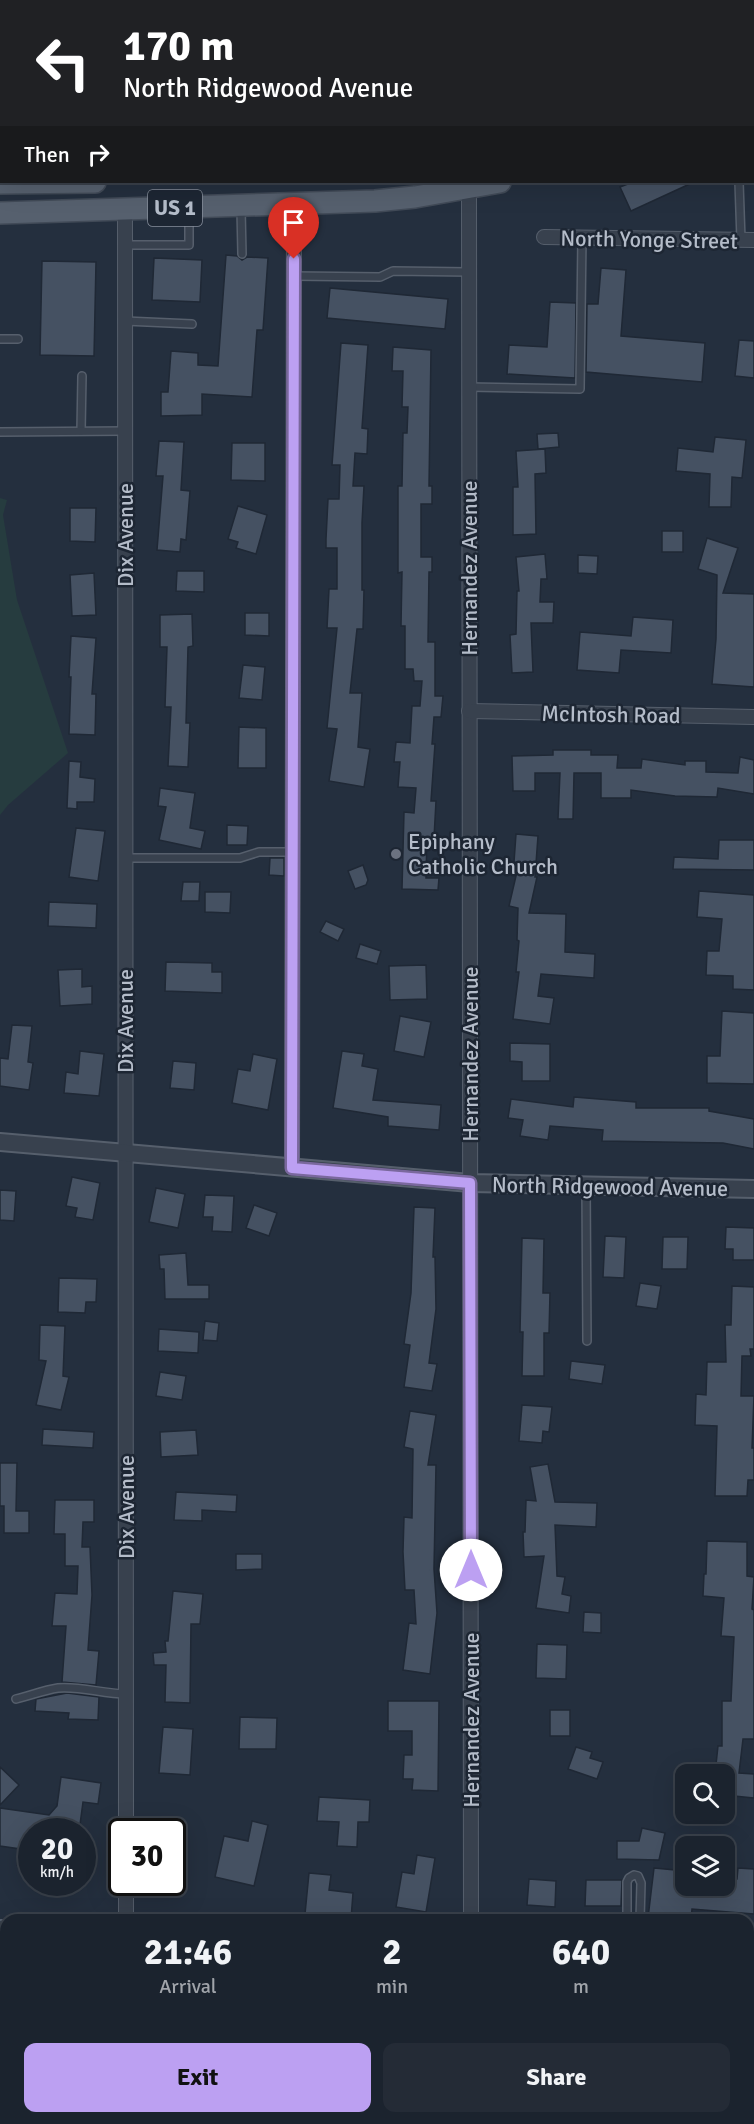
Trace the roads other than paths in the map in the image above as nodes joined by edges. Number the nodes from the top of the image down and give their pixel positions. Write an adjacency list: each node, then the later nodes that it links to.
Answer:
1 (437, 183): 5 (main road)
2 (490, 183): 4 (main road, US 1)
3 (739, 183): 13 (lane)
4 (470, 185): 5 (main road, US 1); 16 (street, Hernandez Avenue)
5 (407, 198): 6 (main road, US 1)
6 (294, 205): 7 (main road, US 1); 17 (street)
7 (241, 206): 8 (main road, US 1); 15 (lane)
8 (189, 207): 9 (main road, US 1); 14 (lane)
9 (125, 210): 10 (main road, US 1); 14 (street, Dix Avenue)
10 (0, 213)
11 (544, 237): 12 (street, North Yonge Street)
12 (582, 238): 13 (street, North Yonge Street); 23 (lane)
13 (748, 240)
14 (125, 245): 18 (street, Dix Avenue)
15 (242, 254)
16 (469, 272): 17 (lane); 23 (street, Hernandez Avenue)
17 (294, 276): 29 (street)
18 (125, 321): 19 (lane); 25 (street, Dix Avenue)
19 (192, 324)
20 (0, 339): 21 (lane)
21 (18, 339)
22 (82, 376): 24 (lane)
23 (469, 387): 27 (street, Hernandez Avenue)
24 (81, 431): 25 (lane); 26 (lane)
25 (125, 431): 30 (street, Dix Avenue)
26 (0, 432)
27 (469, 711): 28 (street, McIntosh Road); 34 (street, Hernandez Avenue)
28 (754, 717)
29 (293, 852): 30 (lane); 33 (street)
30 (125, 858): 32 (street, Dix Avenue)
31 (0, 1142): 32 (street, North Ridgewood Avenue)
32 (126, 1153): 33 (street, North Ridgewood Avenue); 38 (street, Dix Avenue)
33 (292, 1168): 34 (street, North Ridgewood Avenue)
34 (470, 1183): 35 (street, North Ridgewood Avenue); 43 (street, Hernandez Avenue)
35 (586, 1186): 36 (street, North Ridgewood Avenue); 37 (lane)
36 (754, 1190)
37 (587, 1341)
38 (126, 1694): 39 (lane); 40 (street, Dix Avenue)
39 (16, 1699)
40 (126, 1818)
41 (126, 1896): 42 (street)
42 (126, 1914)
43 (471, 1914)
44 (627, 1914): 45 (lane)
45 (640, 1914)

